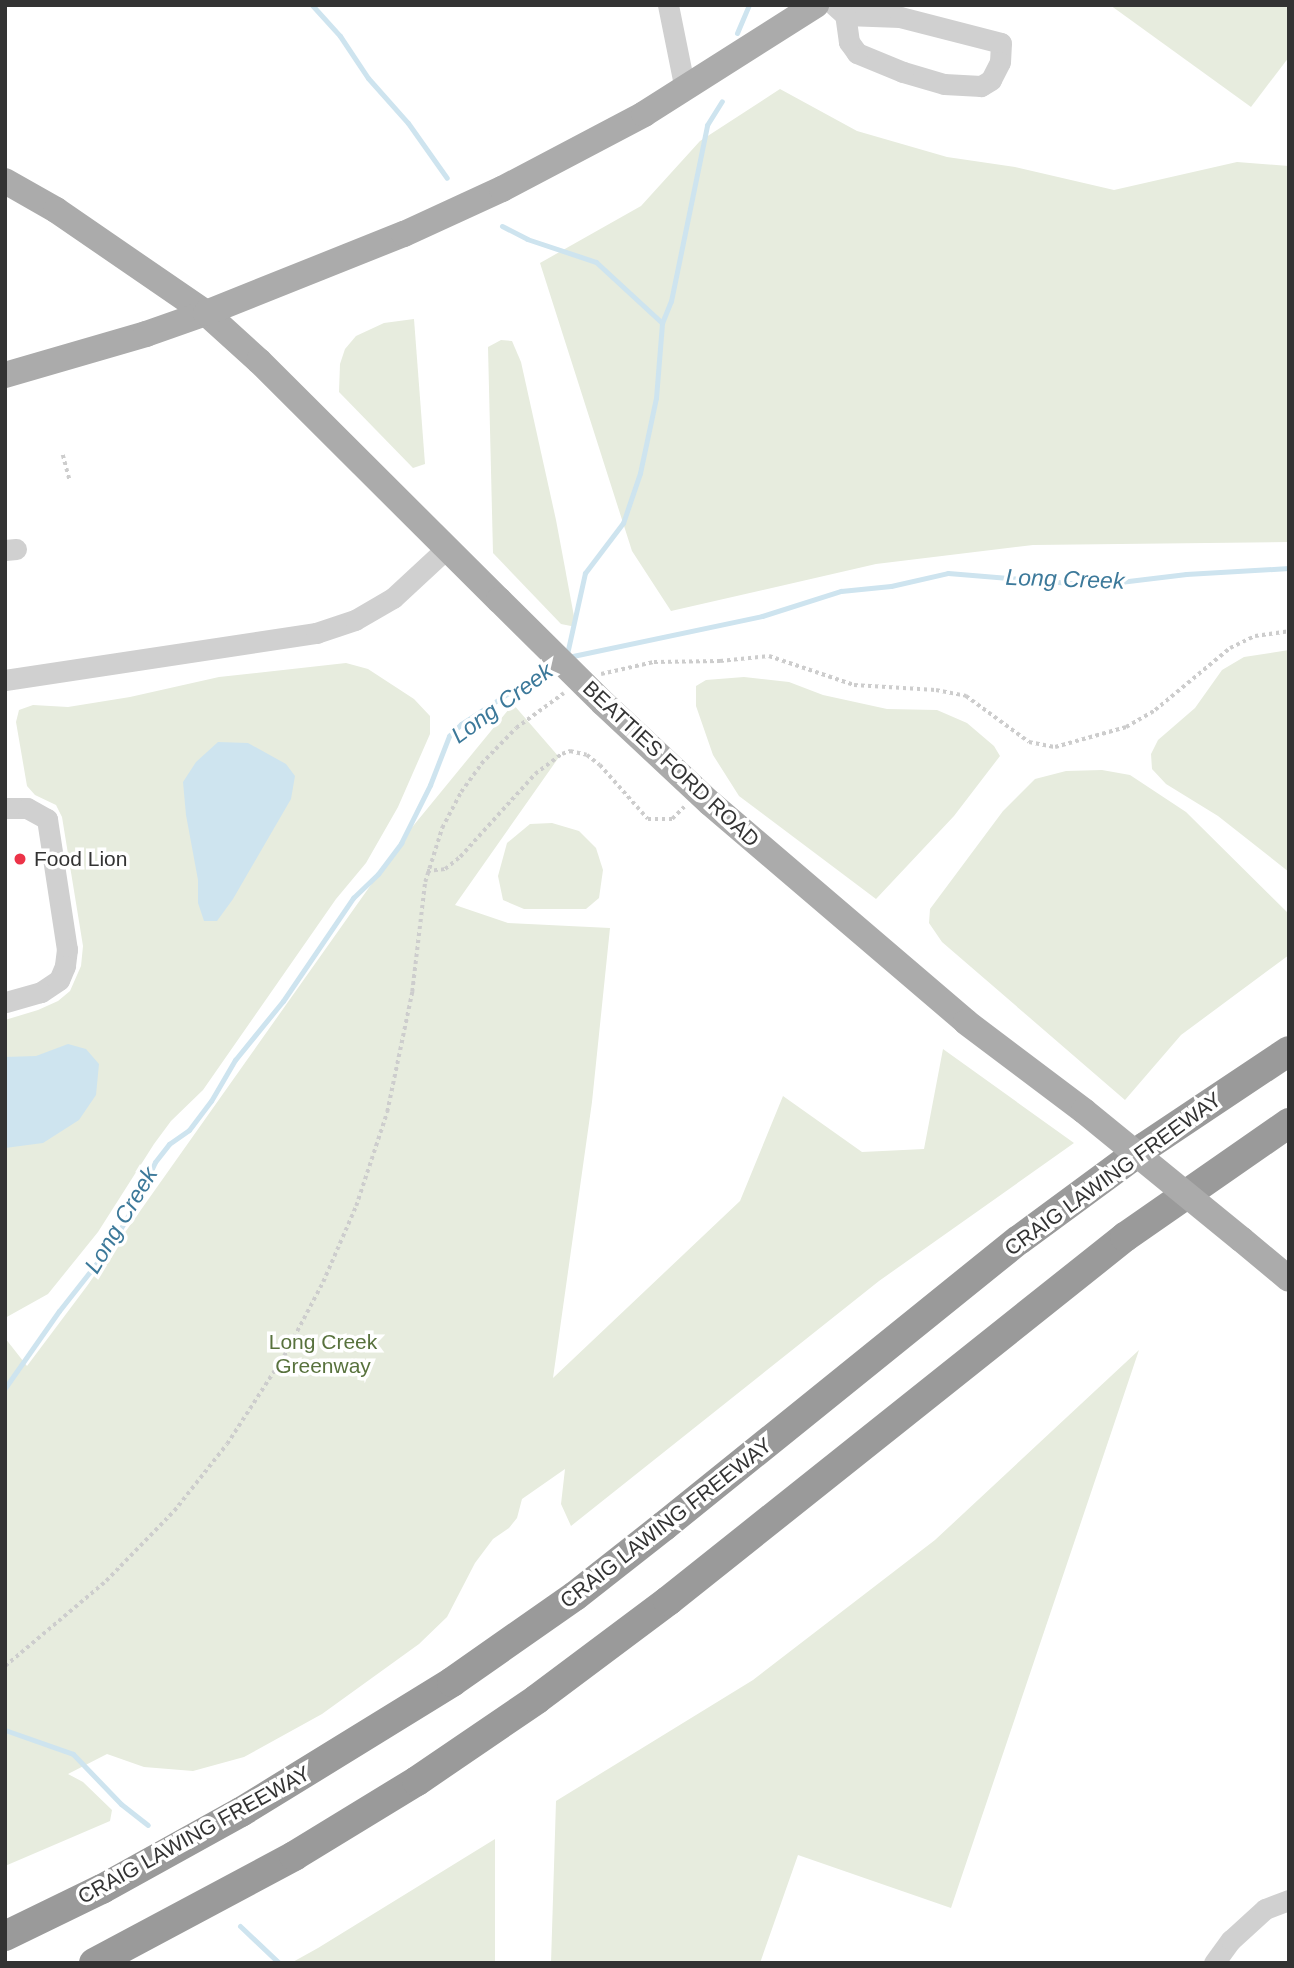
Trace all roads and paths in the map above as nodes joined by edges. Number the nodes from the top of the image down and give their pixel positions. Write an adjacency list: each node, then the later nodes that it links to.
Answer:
1 (668, 5): 4 (street)
2 (816, 5): 4 (main road)
3 (839, 10): 3 (street)
4 (685, 89): 6 (main road)
5 (5, 181): 6 (main road, BEATTIES FORD ROAD)
6 (206, 313): 7 (main road); 10 (main road, BEATTIES FORD ROAD)
7 (5, 375)
8 (63, 455): 9 (path)
9 (70, 481)
10 (448, 547): 13 (street); 15 (main road, BEATTIES FORD ROAD, bridge)
11 (1289, 631): 12 (path)
12 (589, 679)
13 (5, 680)
14 (569, 690): 17 (path)
15 (697, 790): 17 (path); 21 (main road, BEATTIES FORD ROAD, bridge)
16 (5, 807): 18 (street)
17 (427, 871): 22 (path)
18 (5, 1002)
19 (1289, 1051): 24 (highway, CRAIG LAWING FREEWAY)
20 (1289, 1123): 25 (highway)
21 (1289, 1279)
22 (5, 1666)
23 (1289, 1900): 26 (street)
24 (5, 1936)
25 (94, 1963)
26 (1214, 1963)

